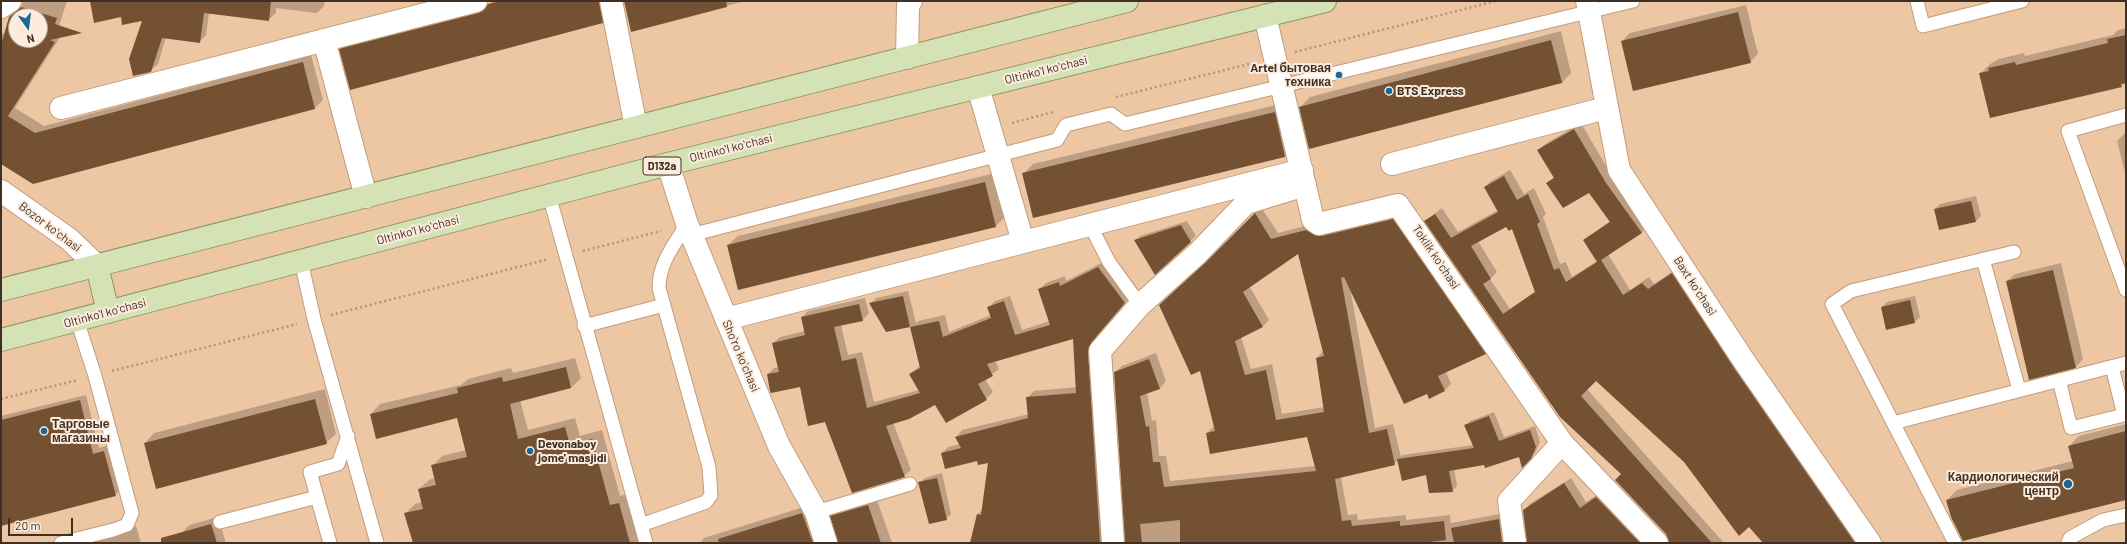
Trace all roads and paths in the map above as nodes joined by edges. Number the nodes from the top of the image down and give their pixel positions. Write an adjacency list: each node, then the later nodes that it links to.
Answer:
1 (10, 1): 11 (street)
2 (476, 1): 13 (street)
3 (611, 1): 20 (street)
4 (911, 1): 14 (street)
5 (1127, 1): 14 (main road)
6 (1325, 1): 12 (main road, Oltinkoʻl koʻchasi / D132a)
7 (1633, 1): 10 (lane)
8 (1917, 1): 9 (lane)
9 (2022, 1)
10 (1588, 6): 16 (lane); 18 (street, Baxt koʻchasi)
11 (1, 7)
12 (1265, 16): 15 (main road, Oltinkoʻl koʻchasi / D132a); 16 (street, Toklik koʻchasi)
13 (324, 40): 17 (street); 27 (street)
14 (907, 58): 20 (main road)
15 (978, 87): 21 (street); 22 (main road, Oltinkoʻl koʻchasi / D132a)
16 (1282, 87): 21 (lane); 24 (street, Toklik koʻchasi)
17 (61, 108)
18 (1606, 108): 23 (street); 65 (street, Baxt koʻchasi)
19 (2126, 115): 36 (lane)
20 (636, 127): 27 (main road)
21 (998, 155): 29 (lane); 30 (street)
22 (668, 164): 26 (main road, Oltinkoʻl koʻchasi / D132a); 29 (street, Shoʻro koʻchasi)
23 (1392, 164)
24 (1304, 178): 28 (street); 38 (street); 50 (street, Toklik koʻchasi)
25 (1, 191): 34 (street, Bozor koʻchasi)
26 (549, 195): 33 (main road, Oltinkoʻl koʻchasi / D132a); 42 (lane)
27 (366, 197): 34 (main road)
28 (1090, 225): 30 (street); 38 (lane)
29 (689, 230): 37 (lane); 40 (street, Shoʻro koʻchasi)
30 (1023, 242): 40 (street)
31 (2014, 252): 32 (lane)
32 (1983, 259): 47 (lane); 48 (lane)
33 (300, 262): 39 (main road, Oltinkoʻl koʻchasi / D132a); 49 (lane)
34 (97, 266): 35 (main road); 39 (main road)
35 (1, 290)
36 (2126, 290)
37 (664, 305): 42 (lane); 56 (lane)
38 (1140, 306): 62 (street)
39 (108, 312): 41 (main road, Oltinkoʻl koʻchasi / D132a)
40 (726, 319): 53 (street, Shoʻro koʻchasi)
41 (77, 320): 43 (main road, Oltinkoʻl koʻchasi / D132a); 57 (lane)
42 (584, 326): 56 (lane)
43 (1, 340)
44 (2126, 363): 45 (lane)
45 (2112, 367): 46 (lane); 46 (lane)
46 (2059, 380): 47 (lane)
47 (2019, 390): 48 (lane)
48 (1893, 423): 66 (lane)
49 (348, 436): 52 (lane); 59 (lane)
50 (1562, 443): 63 (street); 64 (street, Toklik koʻchasi)
51 (910, 484): 53 (lane)
52 (317, 497): 55 (lane); 58 (lane)
53 (816, 512): 61 (street, Shoʻro koʻchasi)
54 (2126, 514): 67 (lane)
55 (220, 522)
56 (641, 525): 60 (lane)
57 (61, 543)
58 (330, 543)
59 (377, 543)
60 (646, 543)
61 (826, 543)
62 (1113, 543)
63 (1515, 543)
64 (1657, 543)
65 (1870, 543)
66 (1955, 543)
67 (2068, 543)

